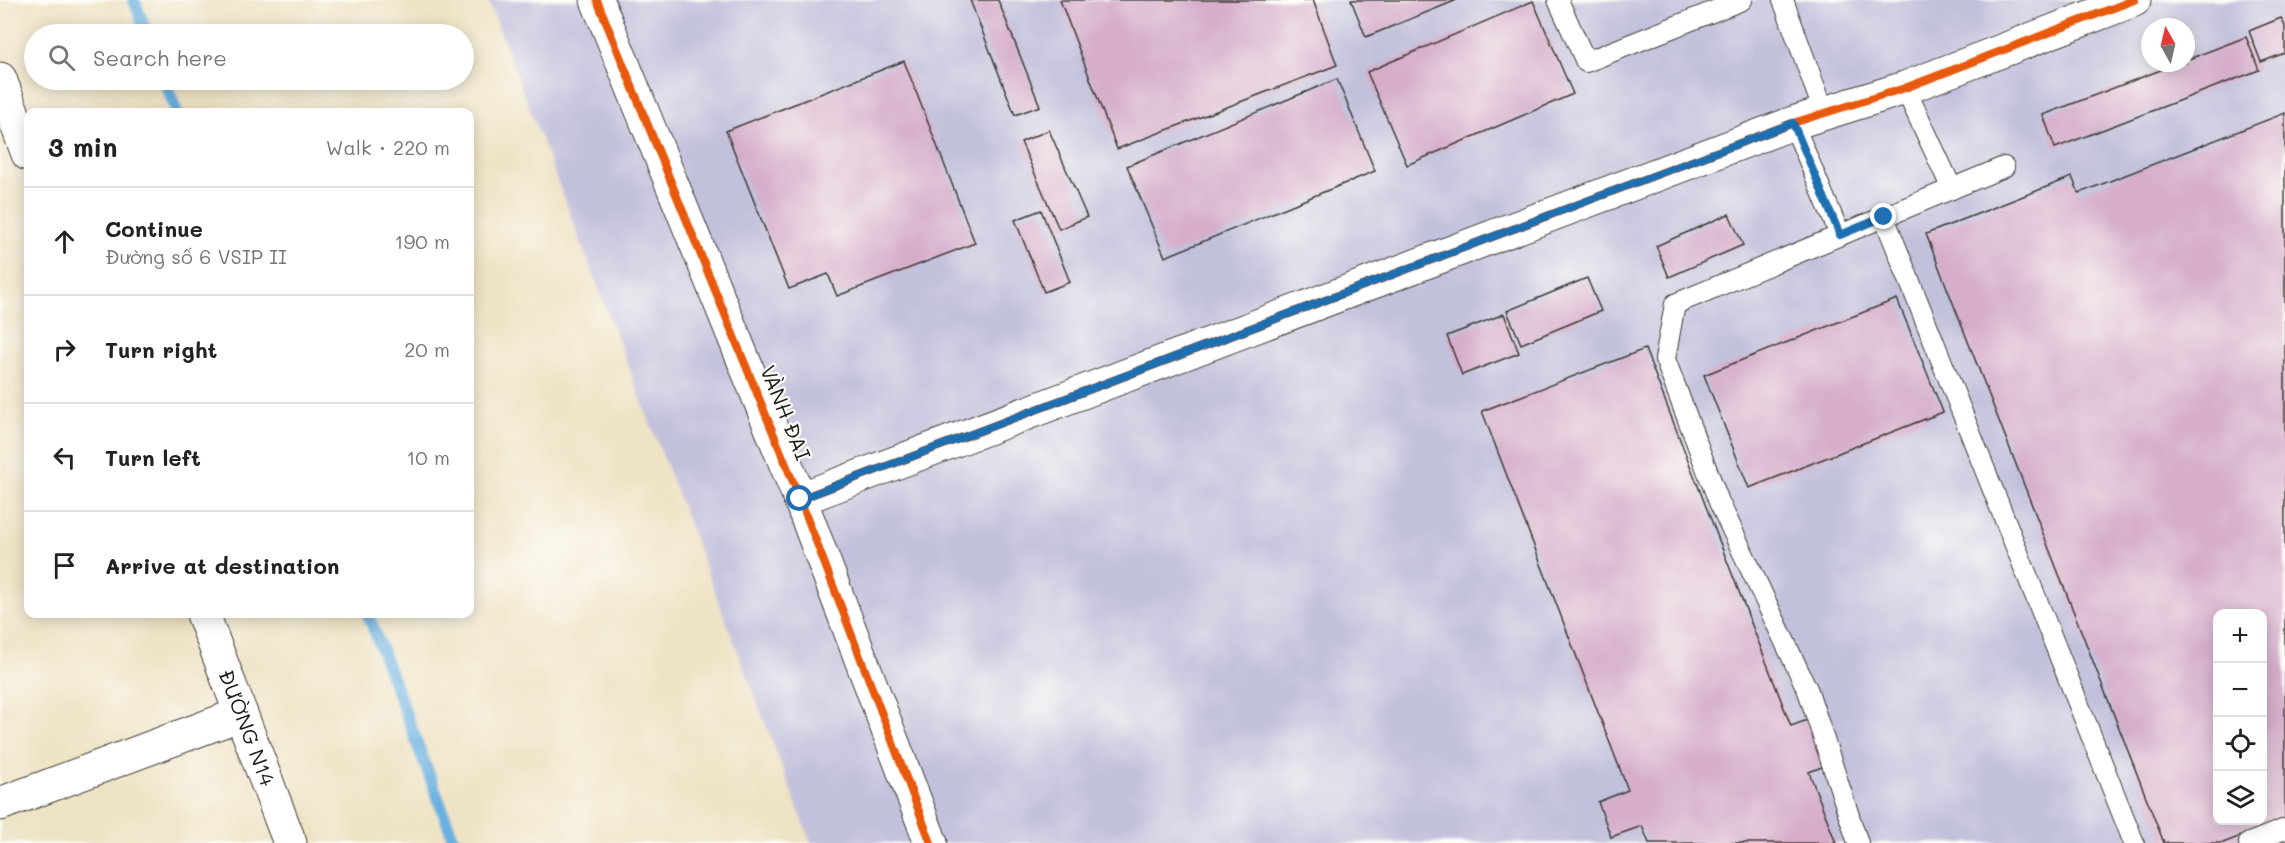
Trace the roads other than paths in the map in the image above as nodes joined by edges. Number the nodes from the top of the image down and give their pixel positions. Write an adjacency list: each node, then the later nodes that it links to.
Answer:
1 (597, 0): 15 (street, VÀNH ĐAI)
2 (1558, 0): 3 (lane)
3 (1742, 0)
4 (1783, 0): 8 (lane)
5 (2134, 0): 7 (street)
6 (0, 79): 10 (street)
7 (1905, 88): 8 (street); 12 (lane)
8 (1824, 112): 9 (street)
9 (1793, 123): 14 (lane); 15 (street)
10 (24, 143)
11 (2004, 167): 12 (lane)
12 (1952, 189): 13 (lane)
13 (1884, 217): 14 (lane); 23 (lane)
14 (1840, 235): 22 (lane)
15 (800, 499): 21 (street, VÀNH ĐAI)
16 (205, 618): 17 (street, ĐƯỜNG N14)
17 (241, 714): 18 (street); 20 (street, ĐƯỜNG N14)
18 (0, 804)
19 (2285, 829): 24 (lane)
20 (290, 843)
21 (931, 843)
22 (1858, 843)
23 (2134, 843)
24 (2249, 843)

